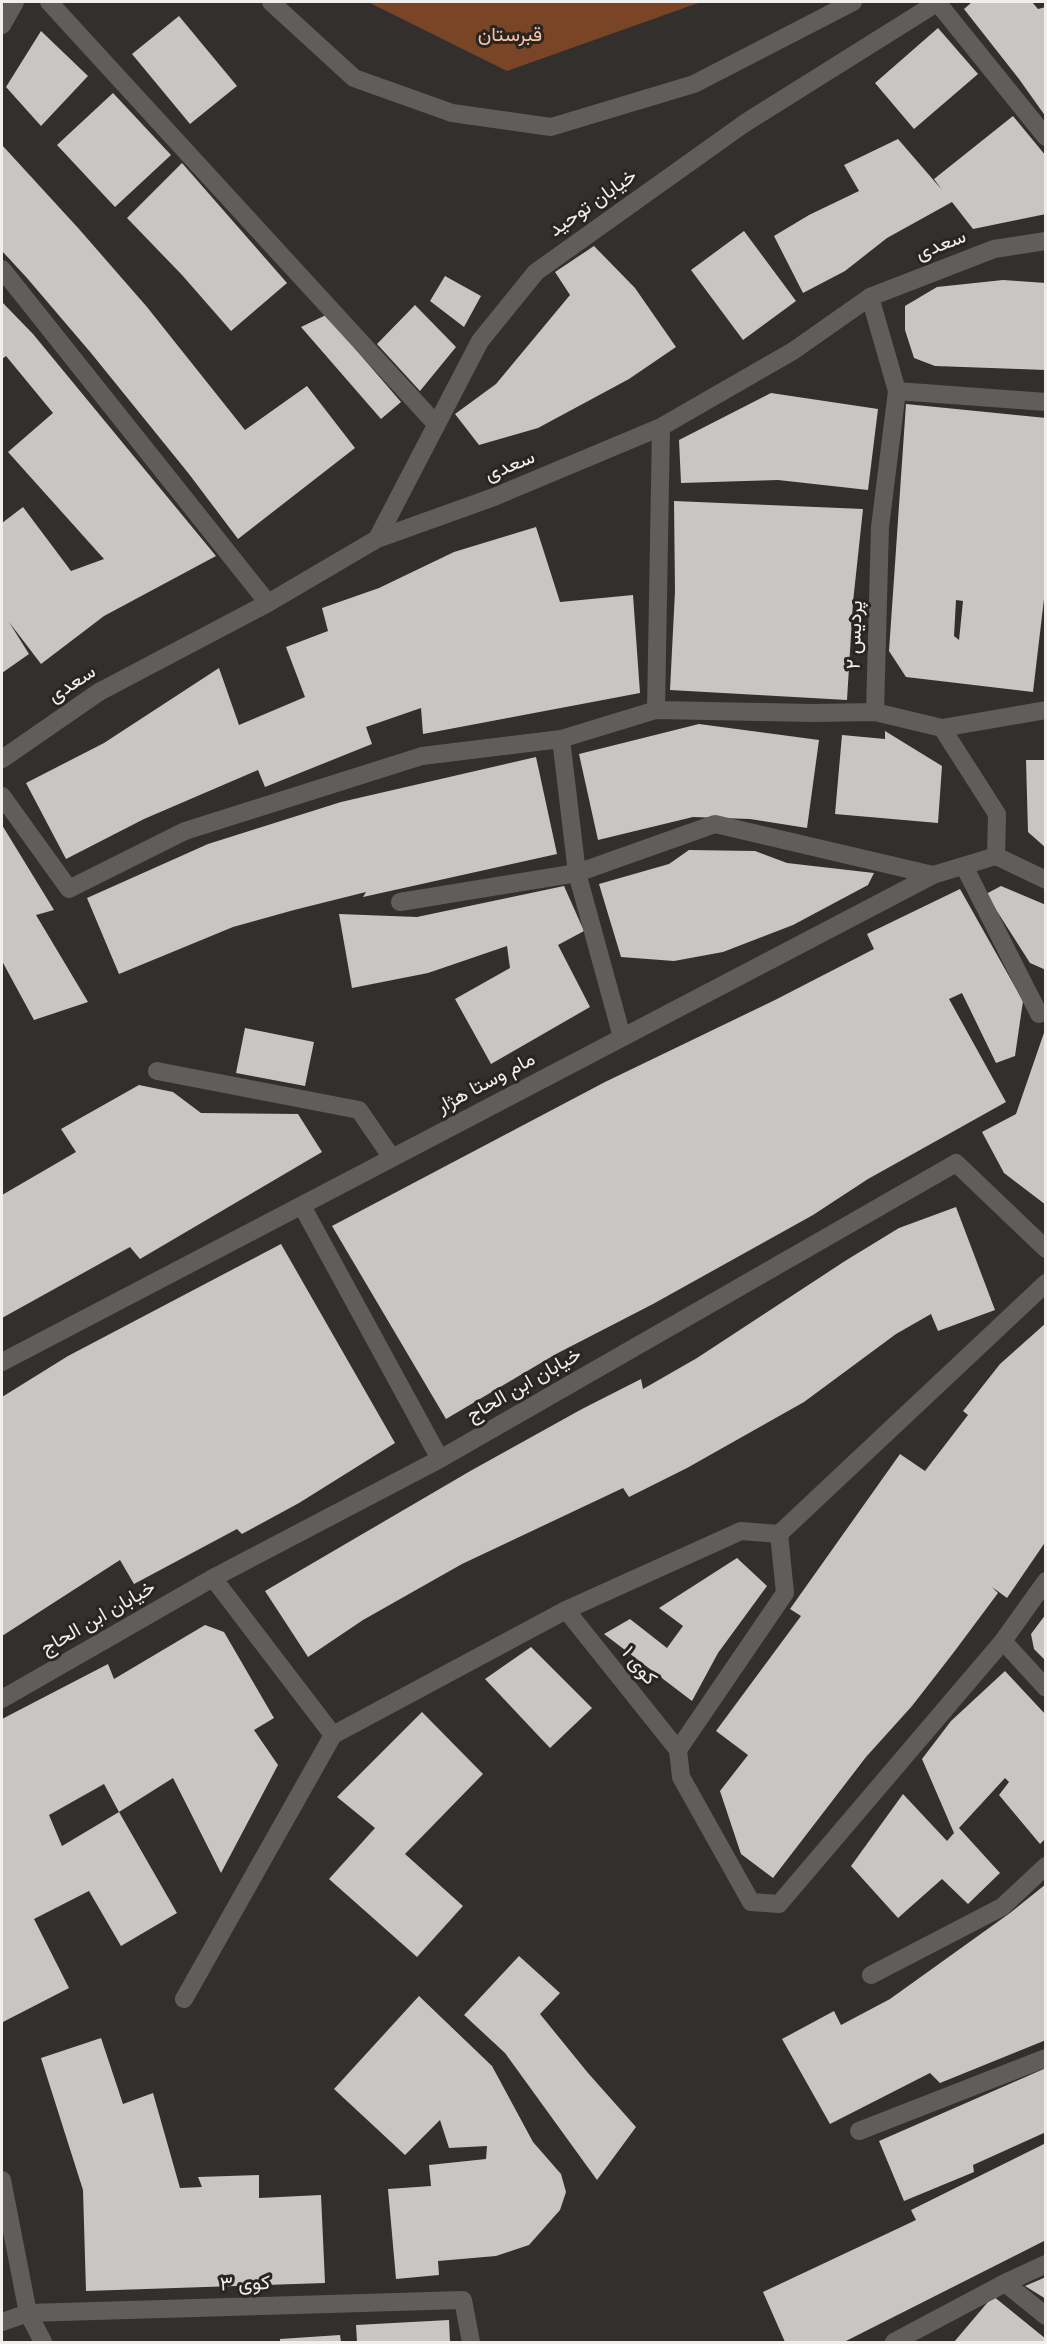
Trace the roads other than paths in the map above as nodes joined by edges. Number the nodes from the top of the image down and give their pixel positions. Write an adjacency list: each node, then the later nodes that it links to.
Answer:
1 (15, 2): 6 (street)
2 (49, 2): 13 (street)
3 (271, 2): 4 (street)
4 (853, 2)
5 (938, 2): 7 (street); 13 (street, خیابان توحید)
6 (2, 25)
7 (1046, 137)
8 (1046, 241): 10 (street, سعدی)
9 (2, 269): 16 (street)
10 (870, 297): 11 (street, پردیس ۲); 14 (street, سعدی)
11 (897, 391): 12 (street); 19 (street, پردیس ۲)
12 (1046, 402)
13 (435, 423): 15 (street, خیابان توحید)
14 (661, 427): 15 (street, سعدی); 17 (street)
15 (377, 539): 16 (street, سعدی)
16 (268, 603): 22 (street, سعدی)
17 (656, 710): 19 (street); 21 (street)
18 (1046, 710): 20 (street)
19 (875, 712): 20 (street)
20 (942, 728): 24 (street)
21 (561, 739): 23 (street); 26 (street)
22 (2, 759)
23 (2, 796)
24 (996, 856): 25 (street, مام وستا هژار); 28 (street)
25 (964, 866): 27 (street, مام وستا هژار); 30 (street)
26 (577, 873): 27 (street); 29 (street); 31 (street)
27 (933, 875): 31 (street, مام وستا هژار)
28 (1046, 880)
29 (400, 902)
30 (1039, 1014)
31 (622, 1037): 33 (street, مام وستا هژار)
32 (157, 1071): 33 (street)
33 (392, 1158): 34 (street, مام وستا هژار)
34 (302, 1206): 37 (street, مام وستا هژار); 38 (street)
35 (1046, 1249): 38 (street, خیابان ابن الحاج)
36 (1046, 1283): 39 (street)
37 (2, 1362)
38 (440, 1459): 40 (street, خیابان ابن الحاج)
39 (779, 1534): 42 (street); 47 (street)
40 (213, 1578): 45 (street, خیابان ابن الحاج); 46 (street)
41 (1046, 1581): 43 (street)
42 (566, 1610): 46 (street); 47 (street, کوی ۱)
43 (1003, 1641): 44 (street); 47 (street)
44 (1046, 1688)
45 (2, 1699)
46 (333, 1735): 50 (street)
47 (678, 1750)
48 (1046, 1866): 49 (street)
49 (871, 1975)
50 (184, 1999)
51 (1046, 2058): 52 (street)
52 (860, 2131)
53 (2, 2180): 56 (street)
54 (1046, 2264): 55 (street)
55 (1005, 2283): 57 (street); 61 (street)
56 (28, 2313): 58 (street, کوی ۳); 59 (street); 60 (street, کوی ۳)
57 (1046, 2316)
58 (2, 2322)
59 (43, 2343)
60 (471, 2343)
61 (894, 2343)

